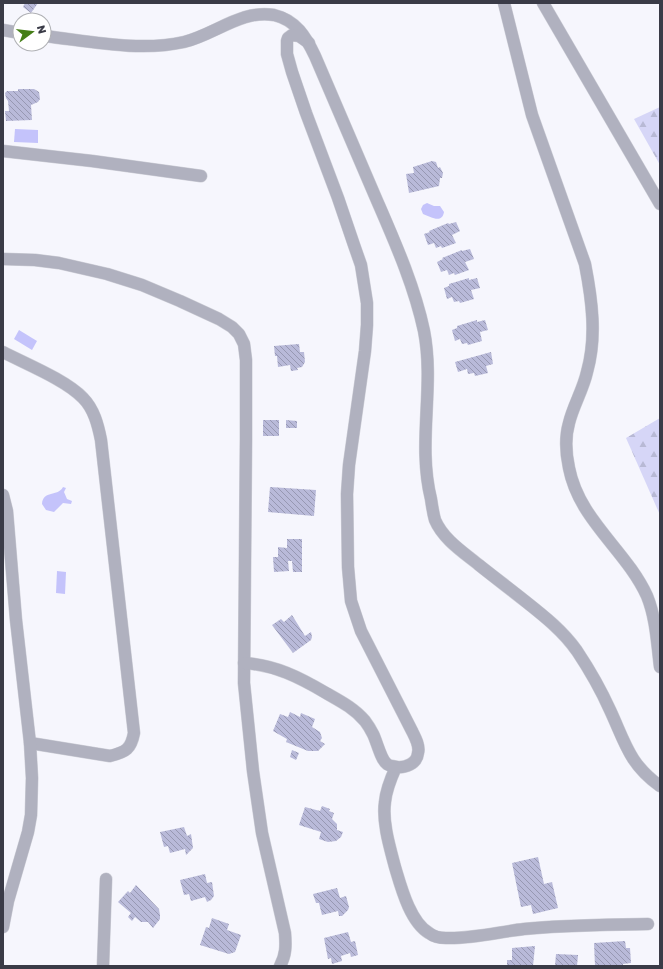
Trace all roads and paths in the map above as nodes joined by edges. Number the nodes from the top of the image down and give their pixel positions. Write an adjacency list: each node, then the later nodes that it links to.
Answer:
1 (504, 3): 12 (street)
2 (543, 3): 7 (street)
3 (52, 37): 4 (street)
4 (309, 43): 14 (street); 15 (street)
5 (3, 151): 6 (street)
6 (201, 176)
7 (660, 204)
8 (3, 259): 11 (street)
9 (3, 352): 13 (street)
10 (3, 495): 13 (street)
11 (244, 663): 14 (street); 20 (street)
12 (660, 667)
13 (30, 743): 18 (street)
14 (396, 767): 17 (street)
15 (660, 786)
16 (106, 879): 19 (street)
17 (648, 924)
18 (3, 927)
19 (103, 966)
20 (280, 966)

